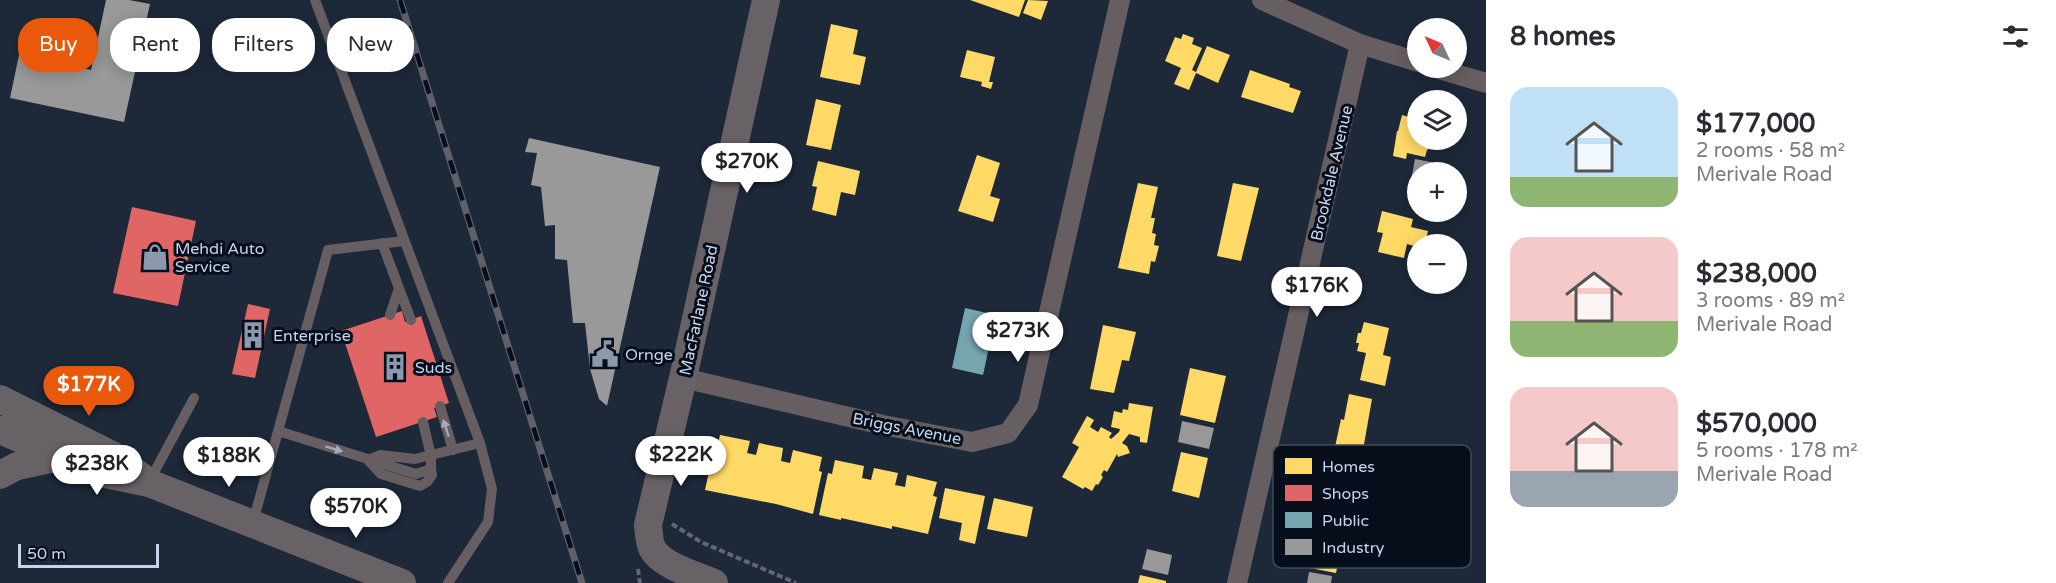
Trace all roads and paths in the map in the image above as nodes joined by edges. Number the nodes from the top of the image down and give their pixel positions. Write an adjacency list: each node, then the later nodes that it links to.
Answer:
1 (315, 0): 9 (lane)
2 (766, 0): 14 (main road, MacFarlane Road)
3 (1120, 0): 14 (street, Briggs Avenue)
4 (1262, 0): 5 (street)
5 (1360, 44): 6 (street); 34 (street, Brookdale Avenue)
6 (1407, 59)
7 (1467, 77): 8 (street)
8 (1486, 83)
9 (404, 241): 10 (lane); 21 (lane)
10 (382, 243): 11 (lane); 20 (lane)
11 (399, 291): 12 (lane); 13 (lane)
12 (390, 315)
13 (411, 320)
14 (683, 378): 28 (main road, MacFarlane Road)
15 (194, 398): 27 (lane)
16 (0, 399): 27 (main road)
17 (440, 406): 22 (lane, one-way to 17)
18 (423, 422): 23 (lane)
19 (0, 430): 24 (main road)
20 (278, 431): 25 (lane, one-way to 25); 29 (lane)
21 (480, 443): 22 (lane); 31 (lane)
22 (453, 450): 23 (lane)
23 (431, 456): 25 (lane); 25 (lane)
24 (60, 457): 26 (main road); 27 (main road)
25 (368, 460)
26 (0, 475)
27 (149, 483): 29 (main road)
28 (653, 505): 32 (main road, MacFarlane Road); 33 (path)
29 (253, 522): 30 (main road)
30 (402, 583)
31 (448, 583)
32 (714, 583)
33 (796, 583)
34 (1237, 583)

